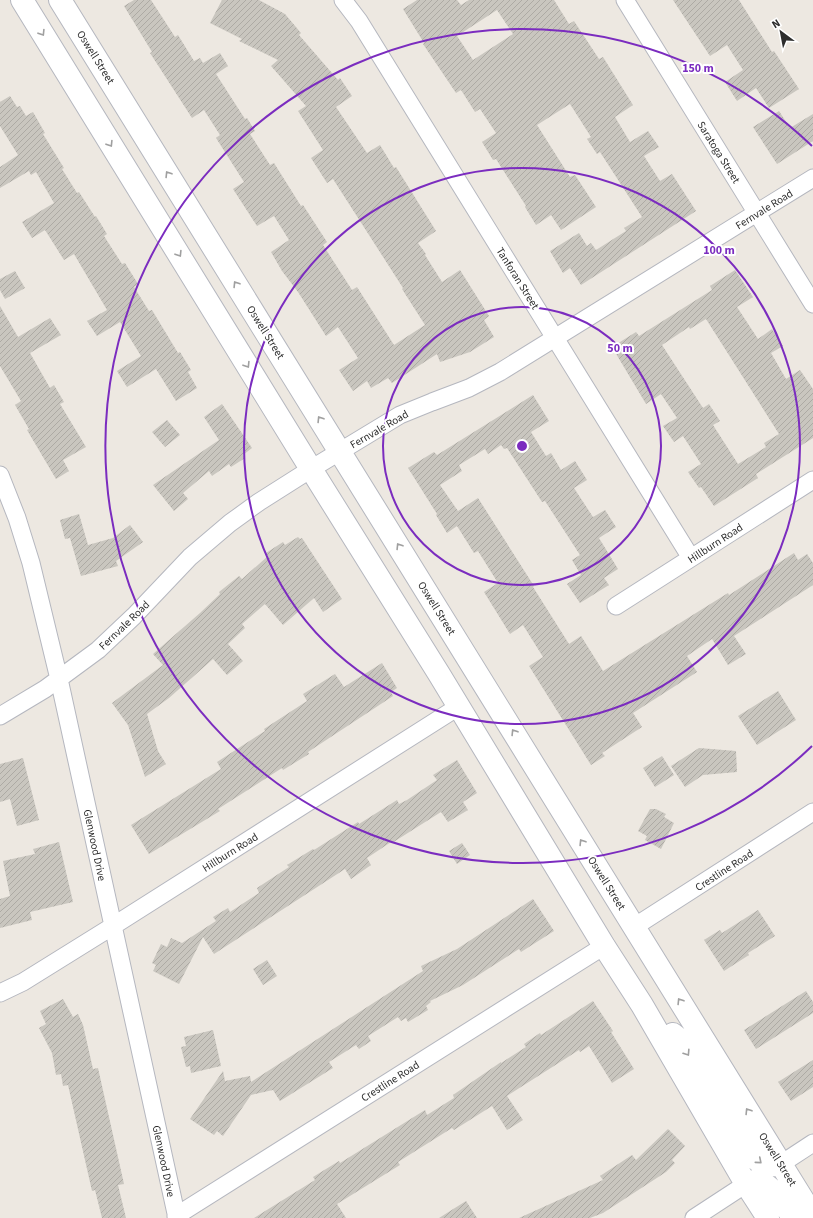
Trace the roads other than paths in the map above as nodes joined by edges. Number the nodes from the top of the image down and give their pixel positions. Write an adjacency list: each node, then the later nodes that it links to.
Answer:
1 (22, 0): 10 (main road, one-way to 10)
2 (343, 0): 8 (street, Tanforan Street)
3 (625, 0): 6 (street, Saratoga Street)
4 (65, 2): 9 (main road, Oswell Street, one-way to 4)
5 (813, 178): 6 (street, Fernvale Road)
6 (756, 213): 7 (street, Saratoga Street); 8 (street, Fernvale Road)
7 (813, 304)
8 (555, 338): 9 (street, Fernvale Road); 13 (street, Tanforan Street)
9 (340, 452): 10 (street, Fernvale Road); 20 (main road, Oswell Street, one-way to 9)
10 (311, 469): 15 (street, Fernvale Road); 16 (main road)
11 (0, 475): 15 (street, Glenwood Drive)
12 (813, 480): 13 (street, Hillburn Road)
13 (691, 558): 14 (street, Hillburn Road)
14 (616, 606)
15 (59, 680): 17 (street, Fernvale Road); 19 (street, Glenwood Drive)
16 (458, 706): 19 (street, Hillburn Road); 21 (main road)
17 (0, 716)
18 (813, 812): 20 (street, Crestline Road)
19 (113, 926): 22 (street, Hillburn Road); 28 (street, Glenwood Drive)
20 (634, 927): 25 (main road, Oswell Street, one-way to 20)
21 (604, 946): 23 (main road); 28 (street, Crestline Road)
22 (0, 993)
23 (642, 1005): 25 (main road, one-way to 25); 26 (main road)
24 (813, 1143): 25 (street)
25 (781, 1164): 27 (main road, Oswell Street)
26 (746, 1184): 29 (street); 30 (main road); 31 (main road)
27 (813, 1216)
28 (176, 1217)
29 (694, 1218)
30 (768, 1218)
31 (793, 1218)

